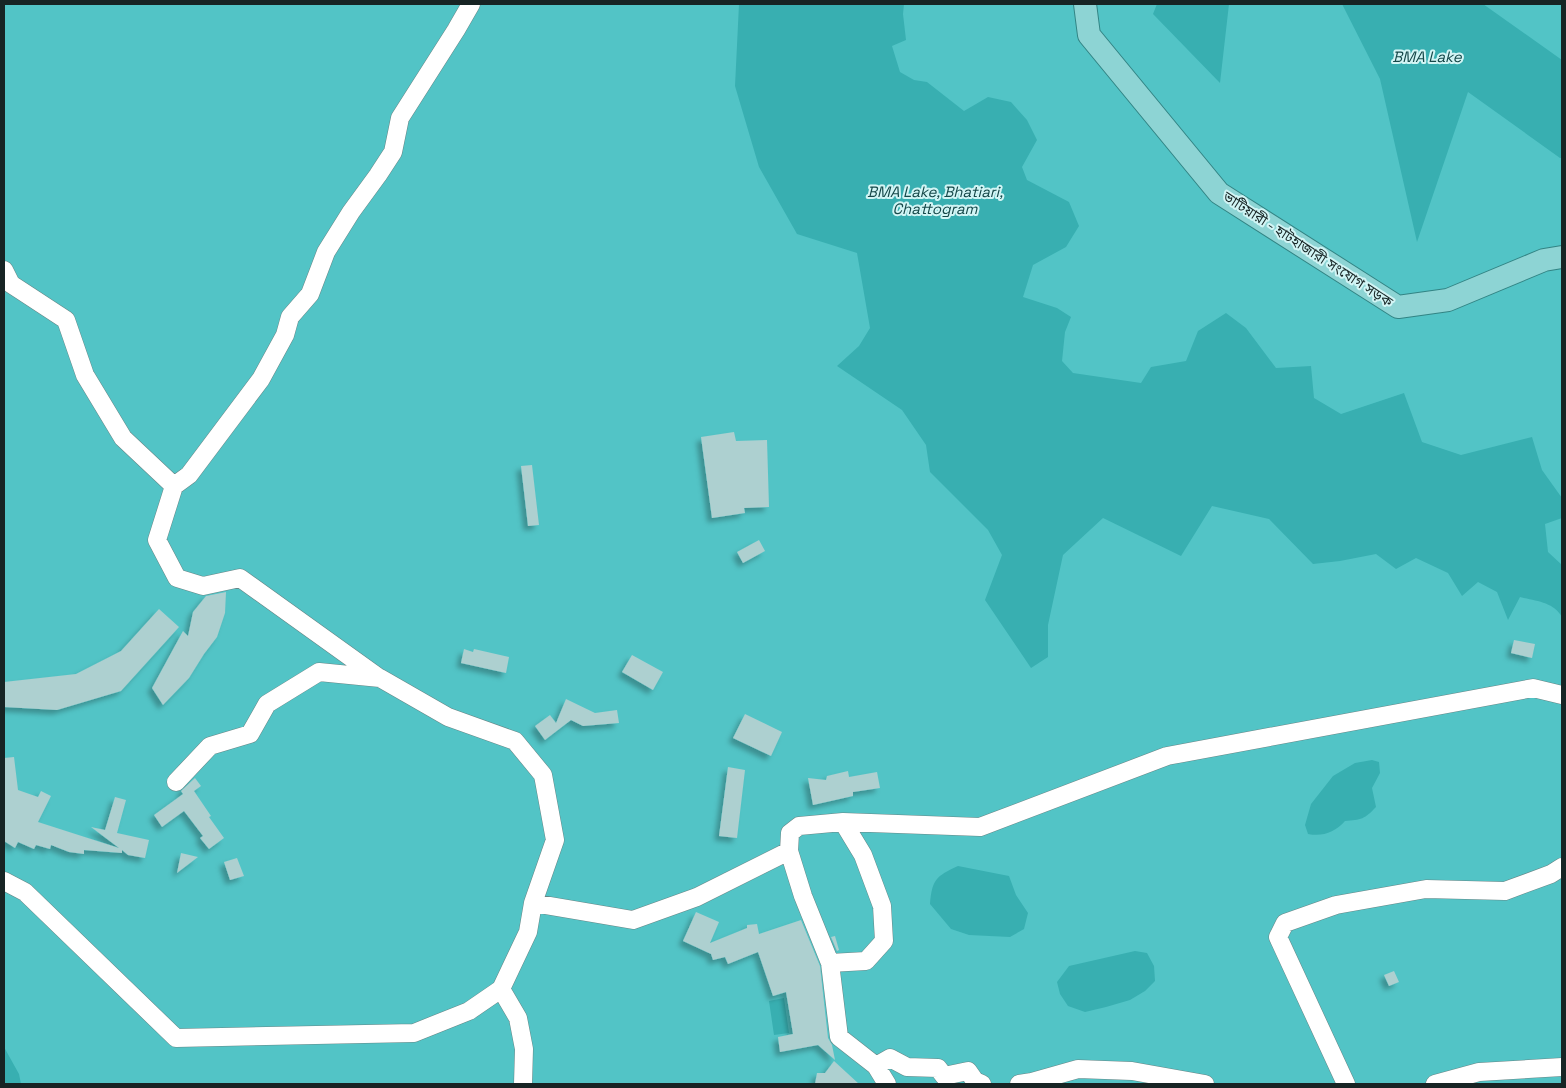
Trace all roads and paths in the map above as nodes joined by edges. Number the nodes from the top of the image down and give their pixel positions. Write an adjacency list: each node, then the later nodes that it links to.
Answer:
1 (471, 4): 5 (street)
2 (1085, 4): 3 (main road, ভাটিয়ারী - হাটহাজারী সংযোগ সড়ক)
3 (1562, 257)
4 (4, 270): 5 (street)
5 (174, 486): 6 (street)
6 (380, 678): 8 (street); 13 (street)
7 (1562, 695): 9 (street)
8 (176, 782)
9 (844, 822): 10 (street); 14 (street)
10 (789, 851): 13 (street); 14 (street)
11 (1562, 867): 24 (street)
12 (4, 881): 15 (street)
13 (533, 903): 15 (street)
14 (830, 963): 16 (street)
15 (501, 989): 19 (street)
16 (876, 1066): 18 (street); 20 (street)
17 (1562, 1067): 25 (street)
18 (942, 1080): 21 (street)
19 (523, 1084)
20 (887, 1084)
21 (982, 1084)
22 (1019, 1084): 23 (street)
23 (1205, 1084)
24 (1346, 1084)
25 (1436, 1084)

